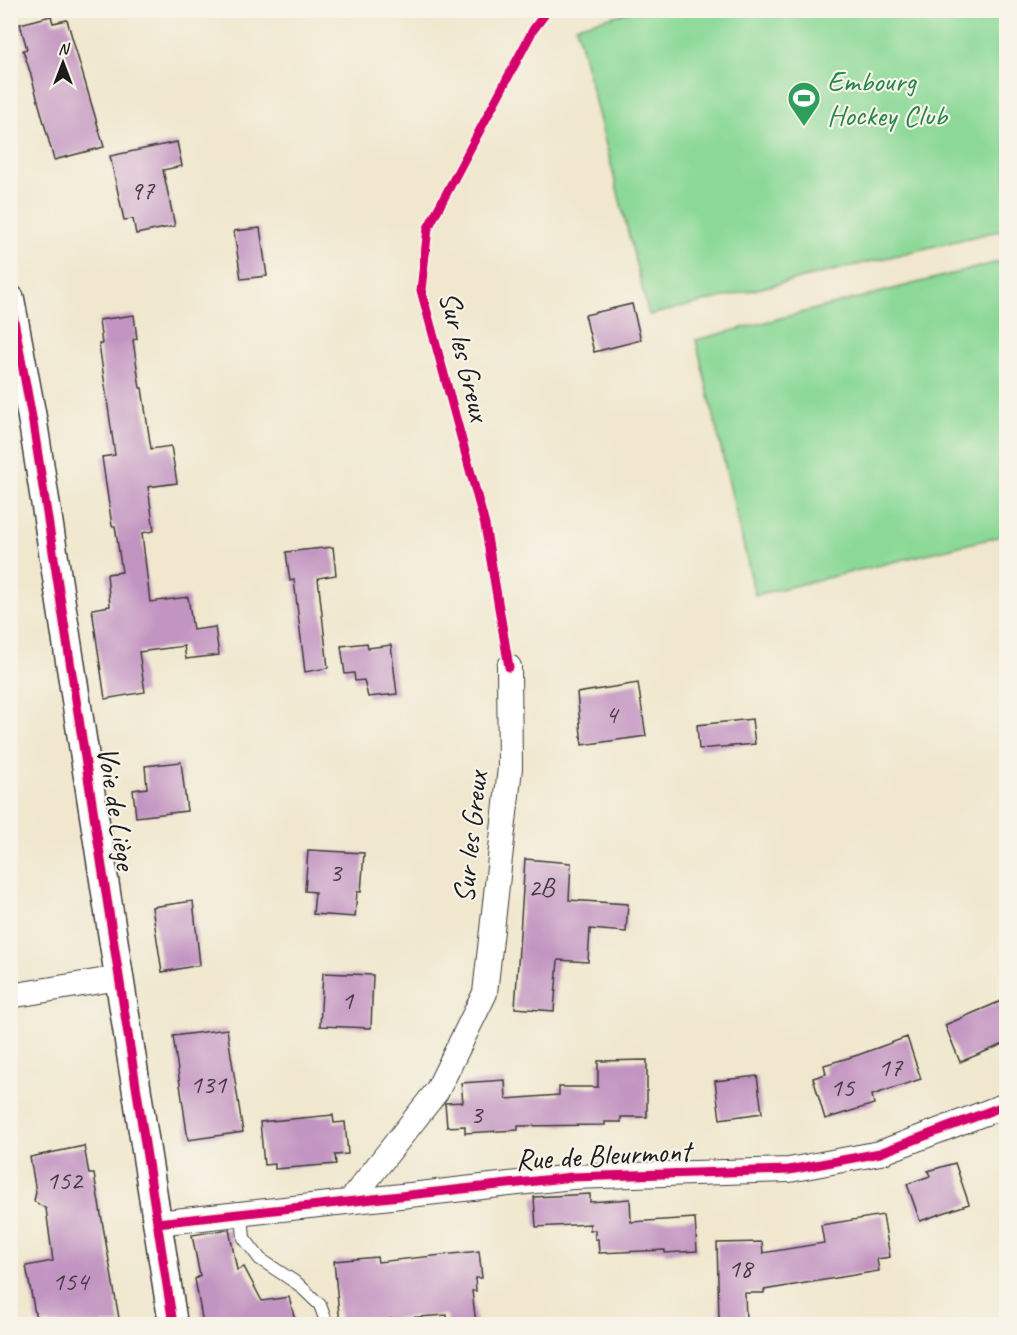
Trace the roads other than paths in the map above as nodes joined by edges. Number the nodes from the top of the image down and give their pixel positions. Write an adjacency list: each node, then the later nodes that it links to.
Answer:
1 (10, 299): 3 (street, Voie de Liège)
2 (509, 667): 6 (street, Sur les Greux)
3 (119, 978): 4 (street); 8 (street, Voie de Liège)
4 (10, 996)
5 (1006, 1105): 6 (street, Rue de Bleurmont)
6 (350, 1201): 7 (street, Rue de Bleurmont)
7 (242, 1215): 8 (street, Rue de Bleurmont); 10 (lane)
8 (157, 1223): 9 (street, Voie de Liège)
9 (173, 1324)
10 (327, 1324)

